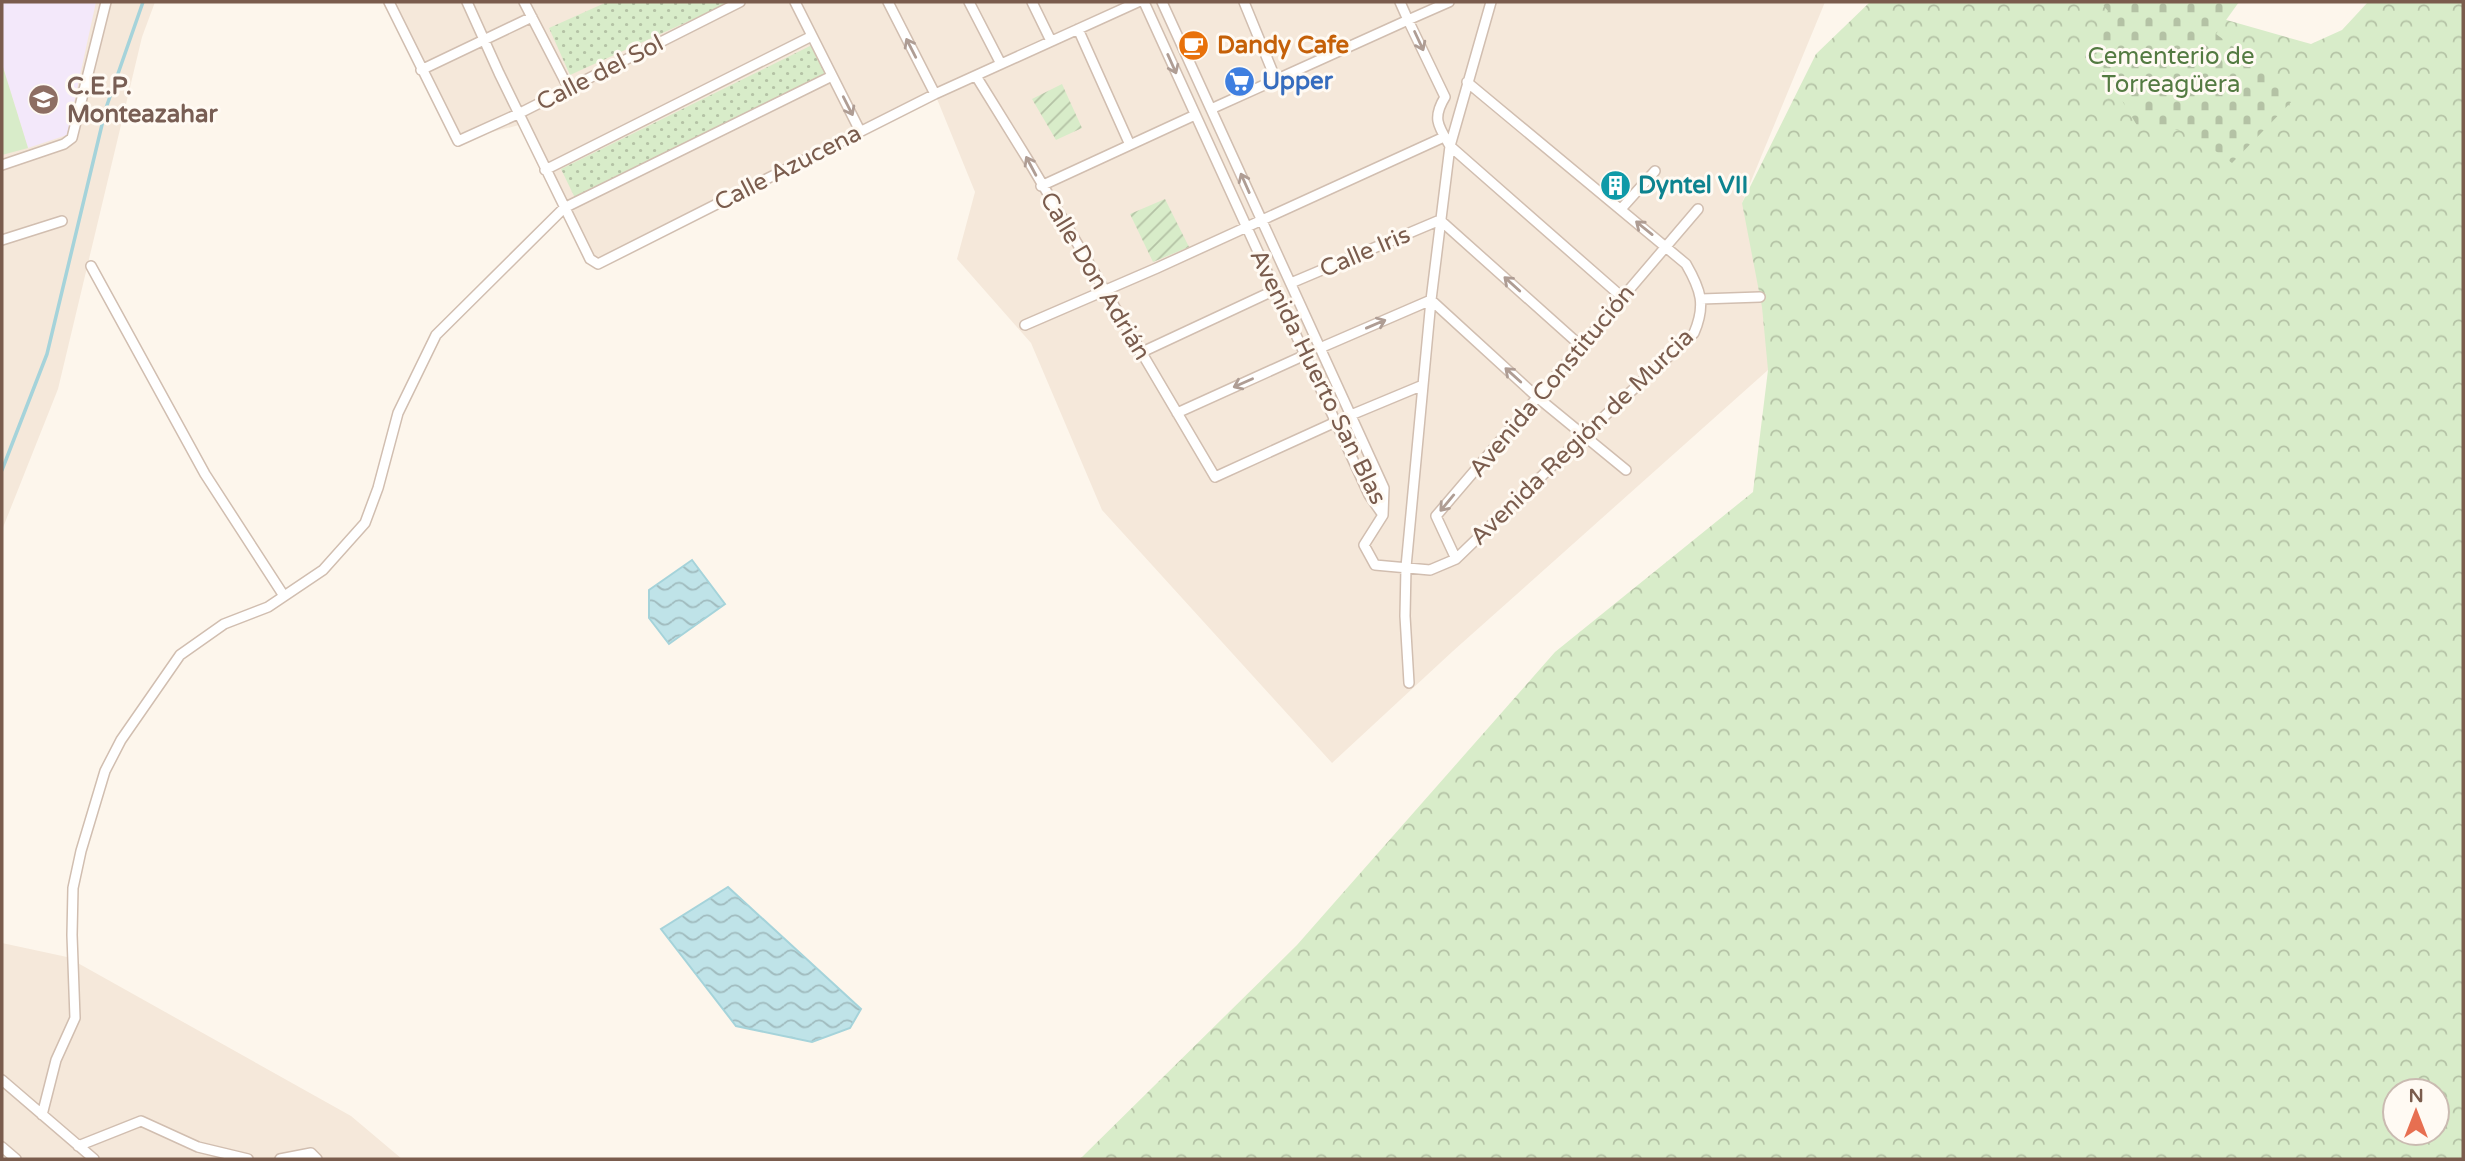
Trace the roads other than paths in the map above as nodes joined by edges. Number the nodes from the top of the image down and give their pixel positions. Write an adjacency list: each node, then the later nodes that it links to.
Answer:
1 (106, 2): 37 (street)
2 (467, 2): 21 (street)
3 (524, 2): 17 (street)
4 (740, 2): 29 (street, Calle del Sol)
5 (795, 2): 20 (street)
6 (888, 2): 30 (street, one-way to 6)
7 (969, 2): 23 (street)
8 (1032, 2): 22 (street)
9 (1138, 2): 19 (street, Calle Azucena)
10 (1144, 2): 33 (street, Avenida Huerto San Blas, one-way to 33)
11 (1161, 2): 31 (street, Avenida Huerto San Blas)
12 (1244, 2): 27 (street)
13 (1400, 2): 18 (street)
14 (1449, 2): 18 (street)
15 (1492, 2): 28 (street)
16 (392, 3): 24 (street)
17 (532, 17): 21 (street); 29 (street)
18 (1408, 20): 27 (street); 35 (street, one-way to 35)
19 (1079, 29): 22 (street, Calle Azucena); 36 (street)
20 (812, 36): 25 (street); 38 (street)
21 (484, 41): 24 (street); 32 (street)
22 (1051, 41): 23 (street, Calle Azucena)
23 (1001, 64): 26 (street, Calle Azucena)
24 (421, 70): 32 (street, Calle del Sol)
25 (832, 76): 34 (street, one-way to 34); 41 (street)
26 (976, 76): 30 (street, Calle Azucena); 40 (street, Calle Don Adrián, one-way to 26)
27 (1276, 80): 31 (street)
28 (1467, 82): 35 (street); 42 (street, Avenida Región de Murcia)
29 (569, 89): 32 (street, Calle del Sol)
30 (934, 94): 34 (street, Calle Azucena)
31 (1211, 109): 44 (street, Avenida Huerto San Blas, one-way to 31)
32 (520, 113): 38 (street)
33 (1195, 115): 36 (street); 47 (street, Avenida Huerto San Blas)
34 (860, 131): 41 (street, Calle Azucena)
35 (1447, 141): 44 (street); 45 (street); 54 (street)
36 (1130, 145): 40 (street)
37 (2, 165)
38 (545, 170): 41 (street)
39 (1655, 171): 42 (street)
40 (1041, 186): 53 (street, Calle Don Adrián)
41 (564, 208): 73 (street)
42 (1621, 209): 49 (street, Avenida Región de Murcia, one-way to 42)
43 (1698, 209): 49 (street, Avenida Constitución)
44 (1262, 220): 47 (street); 51 (street, Avenida Huerto San Blas)
45 (1440, 220): 51 (street, Calle Iris); 57 (street); 59 (street, one-way to 45)
46 (62, 221): 48 (street)
47 (1247, 227): 52 (street, Avenida Huerto San Blas); 53 (street)
48 (2, 240)
49 (1666, 246): 54 (street, Avenida Constitución); 56 (street, Avenida Región de Murcia)
50 (91, 266): 73 (street)
51 (1291, 283): 60 (street, Avenida Huerto San Blas)
52 (1275, 290): 61 (street); 62 (street, Avenida Huerto San Blas)
53 (1104, 291): 58 (street); 61 (street, Calle Don Adrián)
54 (1622, 298): 59 (street, Avenida Constitución)
55 (1760, 298): 56 (street)
56 (1702, 299): 68 (street, Avenida Región de Murcia)
57 (1431, 300): 60 (street, one-way to 57); 63 (street); 64 (street, one-way to 57)
58 (1025, 325)
59 (1581, 346): 64 (street, Avenida Constitución)
60 (1321, 348): 66 (street, Avenida Huerto San Blas)
61 (1140, 353): 65 (street, Calle Don Adrián)
62 (1305, 355): 65 (street, one-way to 65); 67 (street, Avenida Huerto San Blas)
63 (1423, 386): 66 (street); 72 (street)
64 (1537, 397): 68 (street); 71 (street, Avenida Constitución, one-way to 71)
65 (1177, 413): 67 (street, Calle Don Adrián)
66 (1351, 415): 67 (street); 70 (street, Avenida Huerto San Blas)
67 (1336, 422): 70 (street, Avenida Huerto San Blas)
68 (1583, 436): 69 (street); 71 (street, Avenida Región de Murcia)
69 (1626, 470)
70 (1383, 515): 72 (street, Avenida Región de Murcia)
71 (1456, 559): 72 (street, Avenida Región de Murcia)
72 (1406, 567): 74 (street)
73 (284, 596): 76 (street)
74 (1409, 682)
75 (2, 1080): 76 (street)
76 (42, 1115): 77 (street)
77 (78, 1146): 80 (street); 81 (street)
78 (2, 1147): 79 (street)
79 (16, 1159)
80 (94, 1159)
81 (248, 1159)
82 (280, 1159): 83 (street)
83 (317, 1159)

